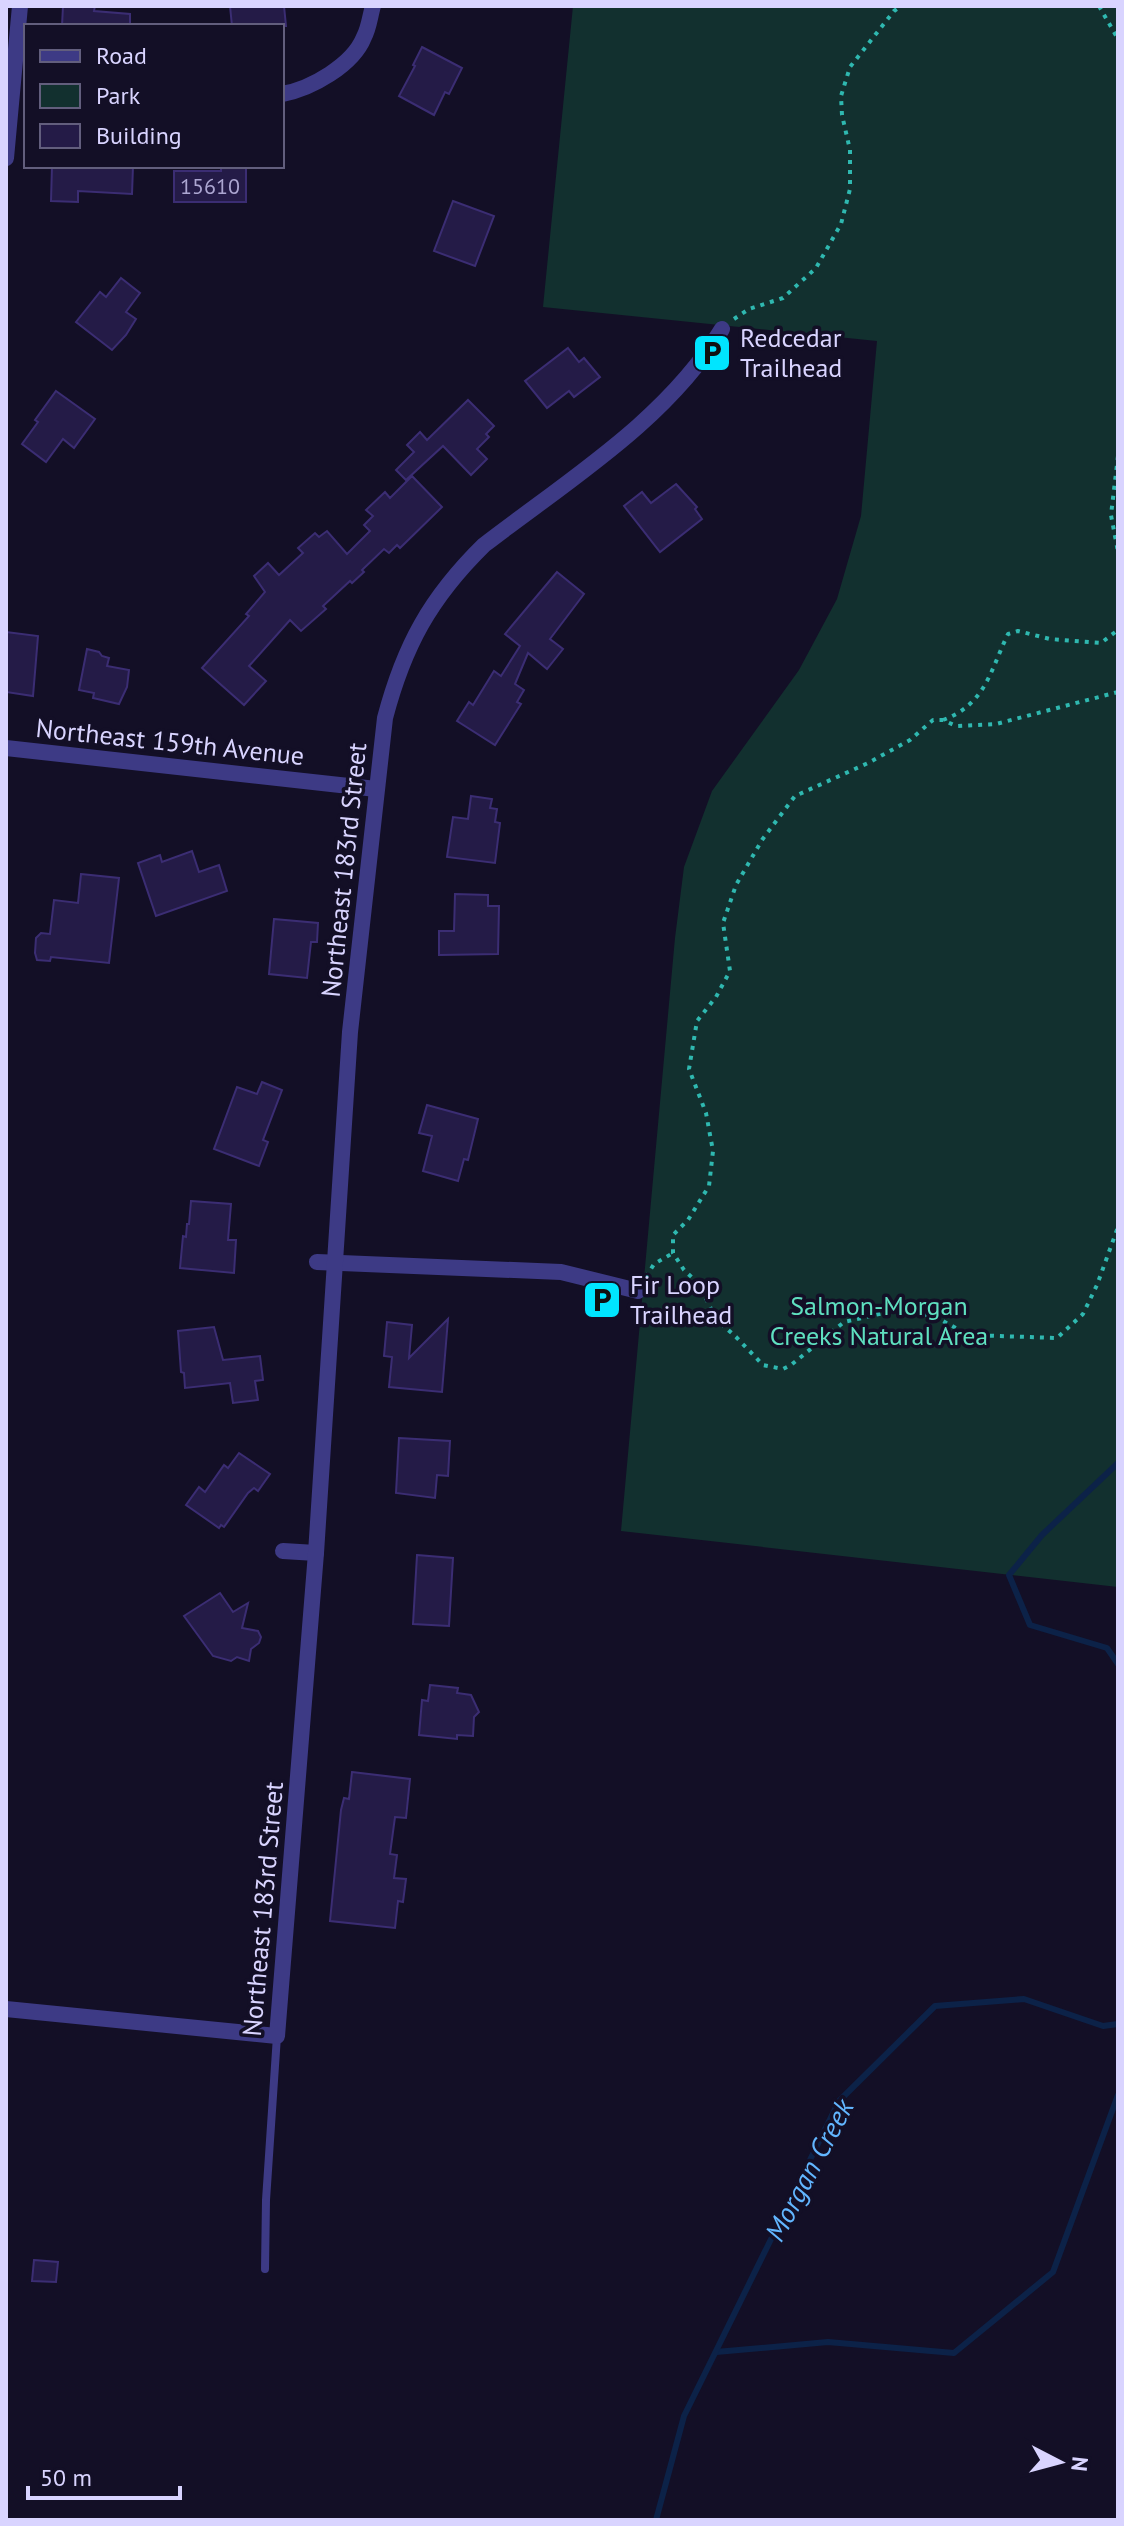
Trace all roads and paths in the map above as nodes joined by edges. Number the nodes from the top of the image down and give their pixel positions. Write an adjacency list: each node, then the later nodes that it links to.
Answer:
1 (20, 6): 6 (street)
2 (373, 6): 7 (street)
3 (901, 6): 9 (path)
4 (1099, 6): 5 (path)
5 (1118, 39)
6 (19, 79): 8 (street)
7 (284, 94)
8 (6, 158)
9 (722, 329): 16 (street, Northeast 183rd Street)
10 (1118, 456): 11 (path)
11 (1118, 552)
12 (1118, 630): 14 (path)
13 (1118, 692): 14 (path)
14 (943, 720): 18 (path)
15 (6, 748): 16 (street, Northeast 159th Avenue)
16 (376, 789): 19 (street, Northeast 183rd Street)
17 (1118, 1227): 18 (path)
18 (673, 1253): 20 (path)
19 (325, 1262): 20 (street); 22 (street, Northeast 183rd Street)
20 (638, 1291)
21 (283, 1551): 22 (street)
22 (316, 1553): 24 (street, Northeast 183rd Street)
23 (6, 2009): 24 (street)
24 (277, 2036): 25 (lane, Northeast 183rd Street)
25 (265, 2269)

